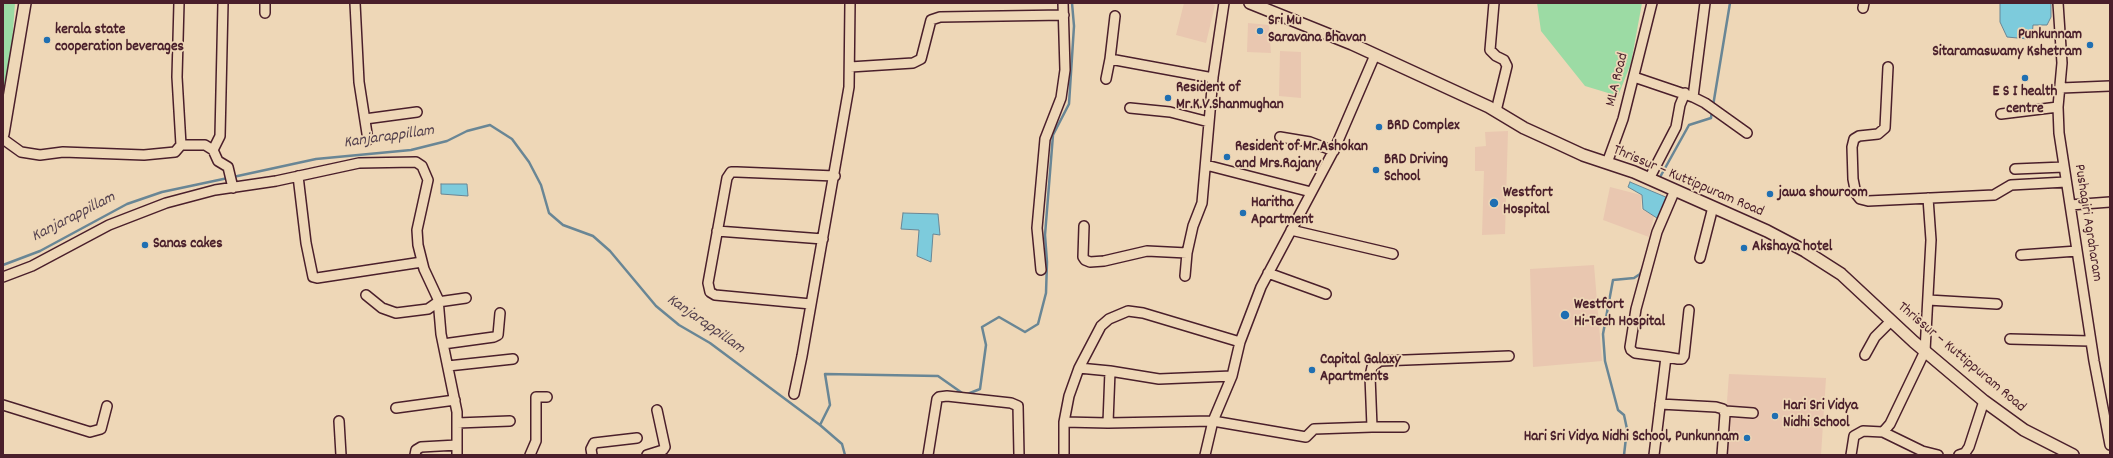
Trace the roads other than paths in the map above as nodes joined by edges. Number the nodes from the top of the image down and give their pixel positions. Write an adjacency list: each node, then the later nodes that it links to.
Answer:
1 (25, 3): 33 (main road)
2 (179, 3): 37 (street)
3 (223, 3): 38 (street)
4 (355, 3): 30 (street)
5 (850, 3): 18 (street)
6 (1063, 3): 13 (street)
7 (1224, 3): 19 (street)
8 (1250, 3): 15 (main road, Thrissur – Kuttippuram Road)
9 (1494, 3): 27 (street)
10 (1652, 3): 20 (street, MLA Road)
11 (1705, 3): 24 (street)
12 (2058, 3): 23 (street, Pushagiri Agraharam)
13 (1064, 16): 18 (street); 65 (street)
14 (1115, 16): 16 (street)
15 (1375, 55): 27 (main road, Thrissur – Kuttippuram Road); 39 (street)
16 (1110, 59): 19 (street); 21 (street)
17 (1888, 66): 51 (street)
18 (850, 67): 45 (street)
19 (1213, 78): 31 (street)
20 (1634, 78): 24 (street); 40 (street, MLA Road)
21 (1106, 79)
22 (2110, 86): 23 (street)
23 (2061, 88): 25 (street, Pushagiri Agraharam)
24 (1689, 95): 32 (street); 46 (street)
25 (2058, 107): 29 (street); 42 (street, Pushagiri Agraharam)
26 (1130, 108): 31 (street)
27 (1496, 111): 40 (main road, Thrissur – Kuttippuram Road)
28 (417, 112): 30 (street)
29 (2001, 114)
30 (365, 119): 36 (street)
31 (1209, 122): 41 (street)
32 (1747, 133)
33 (3, 134)
34 (1280, 137): 39 (street)
35 (3, 139): 37 (street)
36 (368, 140)
37 (181, 145): 38 (street)
38 (213, 150): 48 (street)
39 (1334, 151): 50 (street)
40 (1607, 163): 46 (main road, Thrissur – Kuttippuram Road)
41 (1206, 165): 50 (street); 60 (street)
42 (2064, 167): 43 (street); 47 (street, Pushagiri Agraharam)
43 (2015, 169)
44 (298, 176): 48 (street); 64 (street); 64 (street)
45 (835, 176): 57 (street); 58 (street)
46 (1655, 181): 49 (main road, Thrissur – Kuttippuram Road)
47 (2066, 182): 51 (street); 53 (street, Pushagiri Agraharam)
48 (233, 186): 68 (street)
49 (1675, 190): 54 (main road, Thrissur – Kuttippuram Road); 86 (street)
50 (1311, 192): 56 (street)
51 (1928, 198): 72 (street)
52 (2110, 202): 53 (street)
53 (2070, 205): 59 (street, Pushagiri Agraharam)
54 (1713, 207): 63 (street); 78 (main road, Thrissur – Kuttippuram Road)
55 (1084, 226): 60 (street)
56 (1291, 230): 61 (street); 66 (street)
57 (717, 231): 58 (street); 74 (street)
58 (823, 239): 74 (street)
59 (2077, 250): 62 (street); 80 (street, Pushagiri Agraharam)
60 (1187, 253): 67 (street)
61 (1393, 254)
62 (2021, 256)
63 (1700, 258)
64 (422, 262): 73 (street)
65 (1041, 270)
66 (1268, 273): 69 (street); 81 (street)
67 (1185, 276)
68 (3, 277)
69 (1326, 294)
70 (366, 295): 73 (street)
71 (466, 298): 73 (street)
72 (1928, 300): 75 (street); 83 (street)
73 (438, 302): 82 (street)
74 (811, 304): 92 (street)
75 (1997, 304)
76 (1689, 310): 86 (street)
77 (500, 313): 82 (street)
78 (1891, 321): 83 (main road, Thrissur – Kuttippuram Road); 84 (street)
79 (2010, 339): 80 (street)
80 (2090, 341): 114 (street, Pushagiri Agraharam)
81 (1240, 342): 89 (street); 91 (street)
82 (443, 344): 88 (street)
83 (1925, 352): 95 (main road, Thrissur – Kuttippuram Road); 111 (street)
84 (1865, 355)
85 (1509, 356): 109 (street)
86 (1666, 357): 96 (street)
87 (513, 359): 88 (street)
88 (448, 366): 94 (street)
89 (1079, 368): 90 (street); 106 (street)
90 (1110, 371): 91 (street); 108 (street)
91 (1232, 376): 105 (street)
92 (794, 394)
93 (547, 397): 119 (street)
94 (455, 400): 99 (street); 107 (street)
95 (1984, 401): 130 (street); 131 (main road, Thrissur – Kuttippuram Road)
96 (1660, 404): 101 (street); 126 (street)
97 (3, 405): 98 (street)
98 (107, 406)
99 (396, 408)
100 (657, 410): 115 (street)
101 (1725, 411): 102 (street); 127 (street)
102 (1753, 413)
103 (339, 421): 116 (street)
104 (510, 421): 107 (street)
105 (1213, 421): 108 (street); 109 (street); 125 (street)
106 (1064, 422): 108 (street); 124 (street)
107 (457, 423): 113 (street)
108 (1108, 423)
109 (1372, 427): 110 (street)
110 (1404, 427)
111 (1883, 432): 128 (street); 129 (street)
112 (637, 438): 120 (street)
113 (457, 445): 117 (street); 118 (street)
114 (2110, 445)
115 (660, 453): 121 (street)
116 (341, 455)
117 (415, 455)
118 (457, 455)
119 (530, 455)
120 (592, 455)
121 (647, 455)
122 (928, 455): 123 (street)
123 (1019, 455)
124 (1064, 455)
125 (1205, 455)
126 (1654, 455)
127 (1722, 455)
128 (1851, 455)
129 (1938, 455)
130 (1959, 455)
131 (2073, 455)

